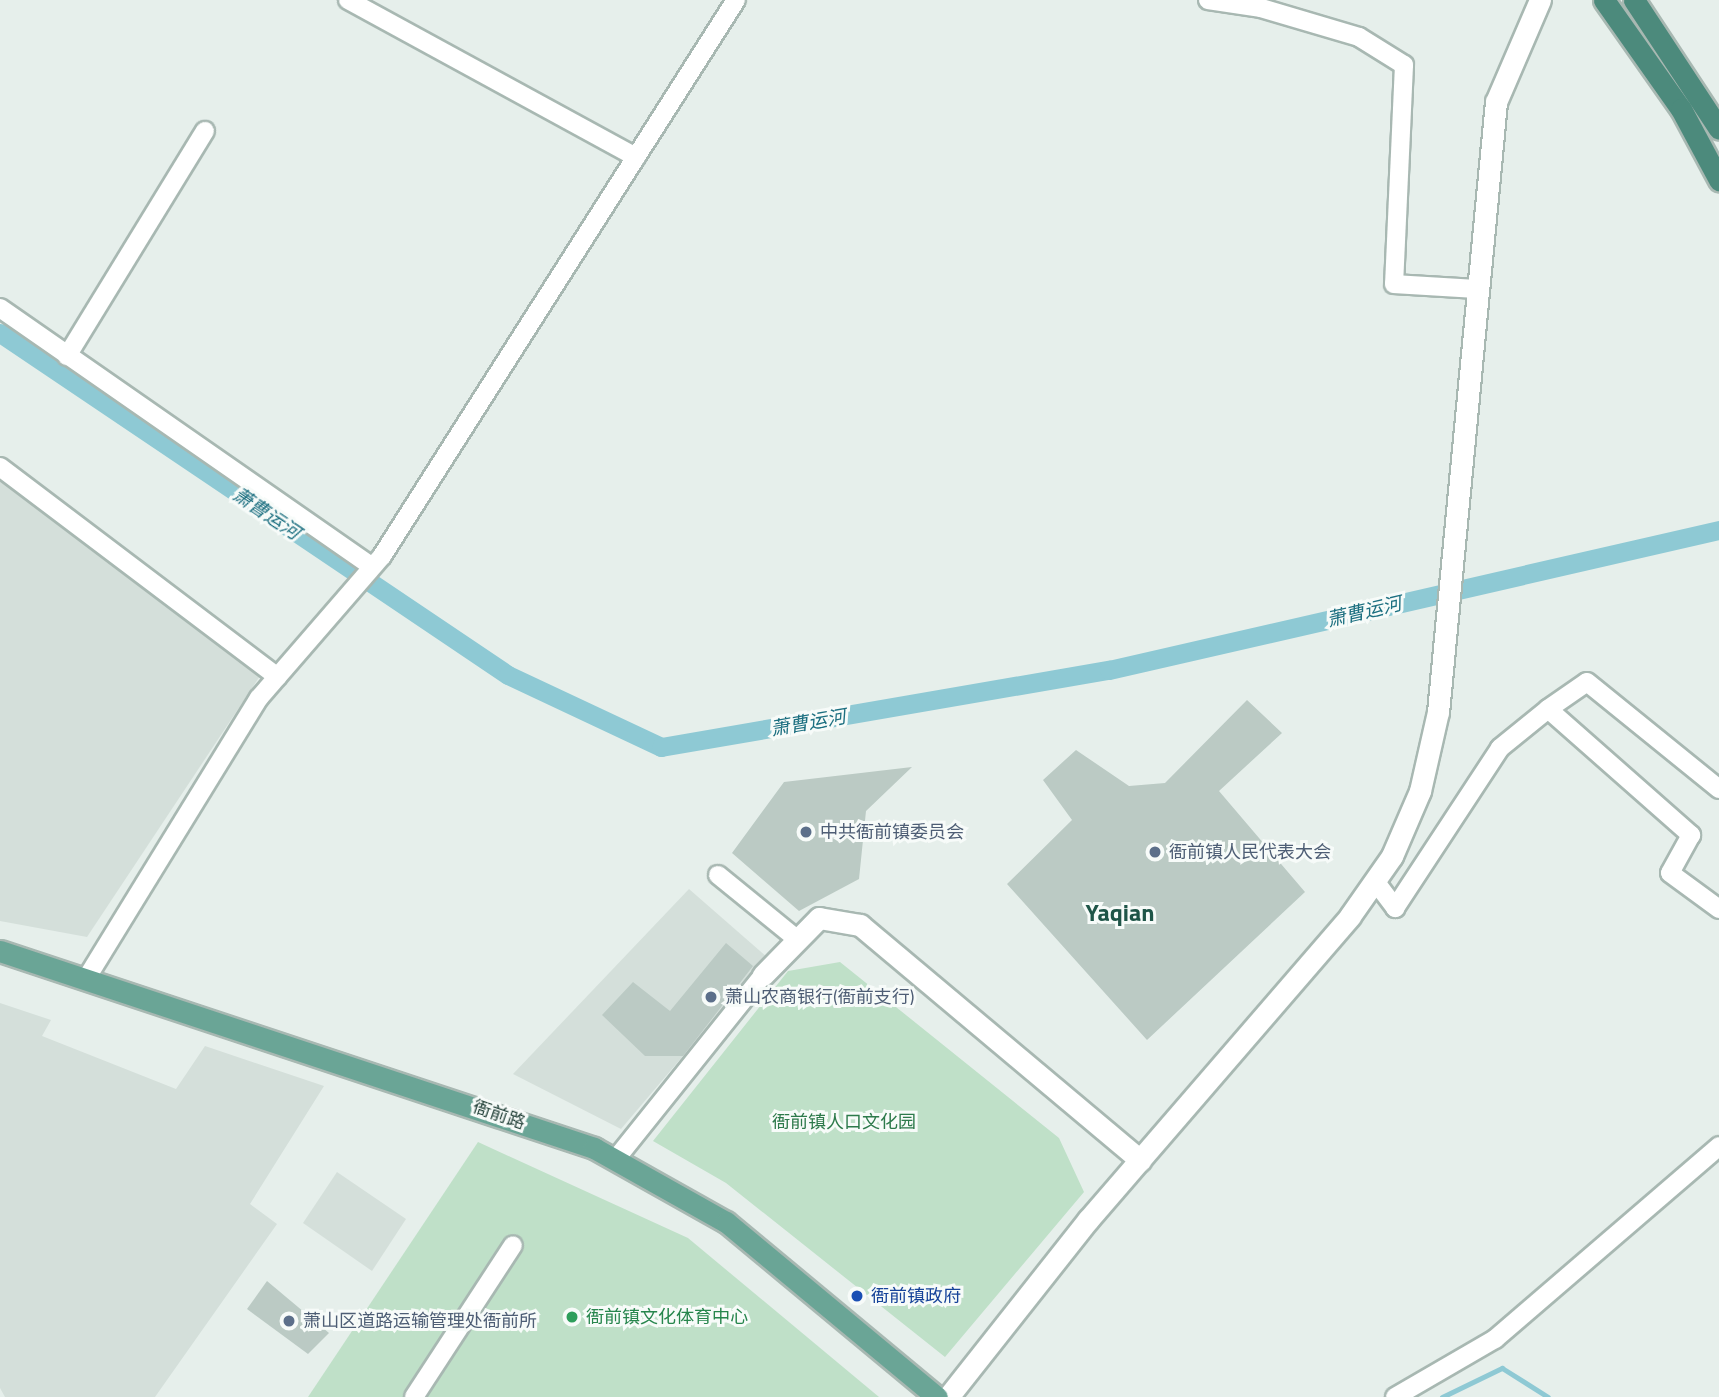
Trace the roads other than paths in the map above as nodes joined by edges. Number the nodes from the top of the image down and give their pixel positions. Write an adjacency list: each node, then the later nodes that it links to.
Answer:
1 (348, 0): 9 (street)
2 (736, 0): 9 (street)
3 (1208, 0): 11 (street)
4 (1540, 0): 11 (street)
5 (1604, 0): 10 (highway)
6 (1634, 0): 7 (highway)
7 (1719, 129)
8 (205, 131): 13 (street)
9 (636, 157): 15 (street)
10 (1719, 180)
11 (1476, 289): 20 (street)
12 (0, 308): 13 (street)
13 (67, 356): 15 (street)
14 (0, 467): 16 (street)
15 (377, 562): 16 (street)
16 (278, 677): 25 (street)
17 (1548, 709): 18 (street); 20 (street); 21 (street)
18 (1719, 789)
19 (718, 875): 22 (street)
20 (1375, 881): 28 (street)
21 (1719, 909)
22 (798, 940): 24 (street); 28 (street)
23 (0, 951): 25 (main road, 衙前路)
24 (763, 975): 27 (street)
25 (86, 979): 27 (main road, 衙前路)
26 (1719, 1146): 33 (street)
27 (615, 1160): 31 (main road, 衙前路)
28 (1140, 1160): 32 (street)
29 (513, 1245): 30 (street)
30 (414, 1397)
31 (937, 1397)
32 (948, 1397)
33 (1395, 1397)

